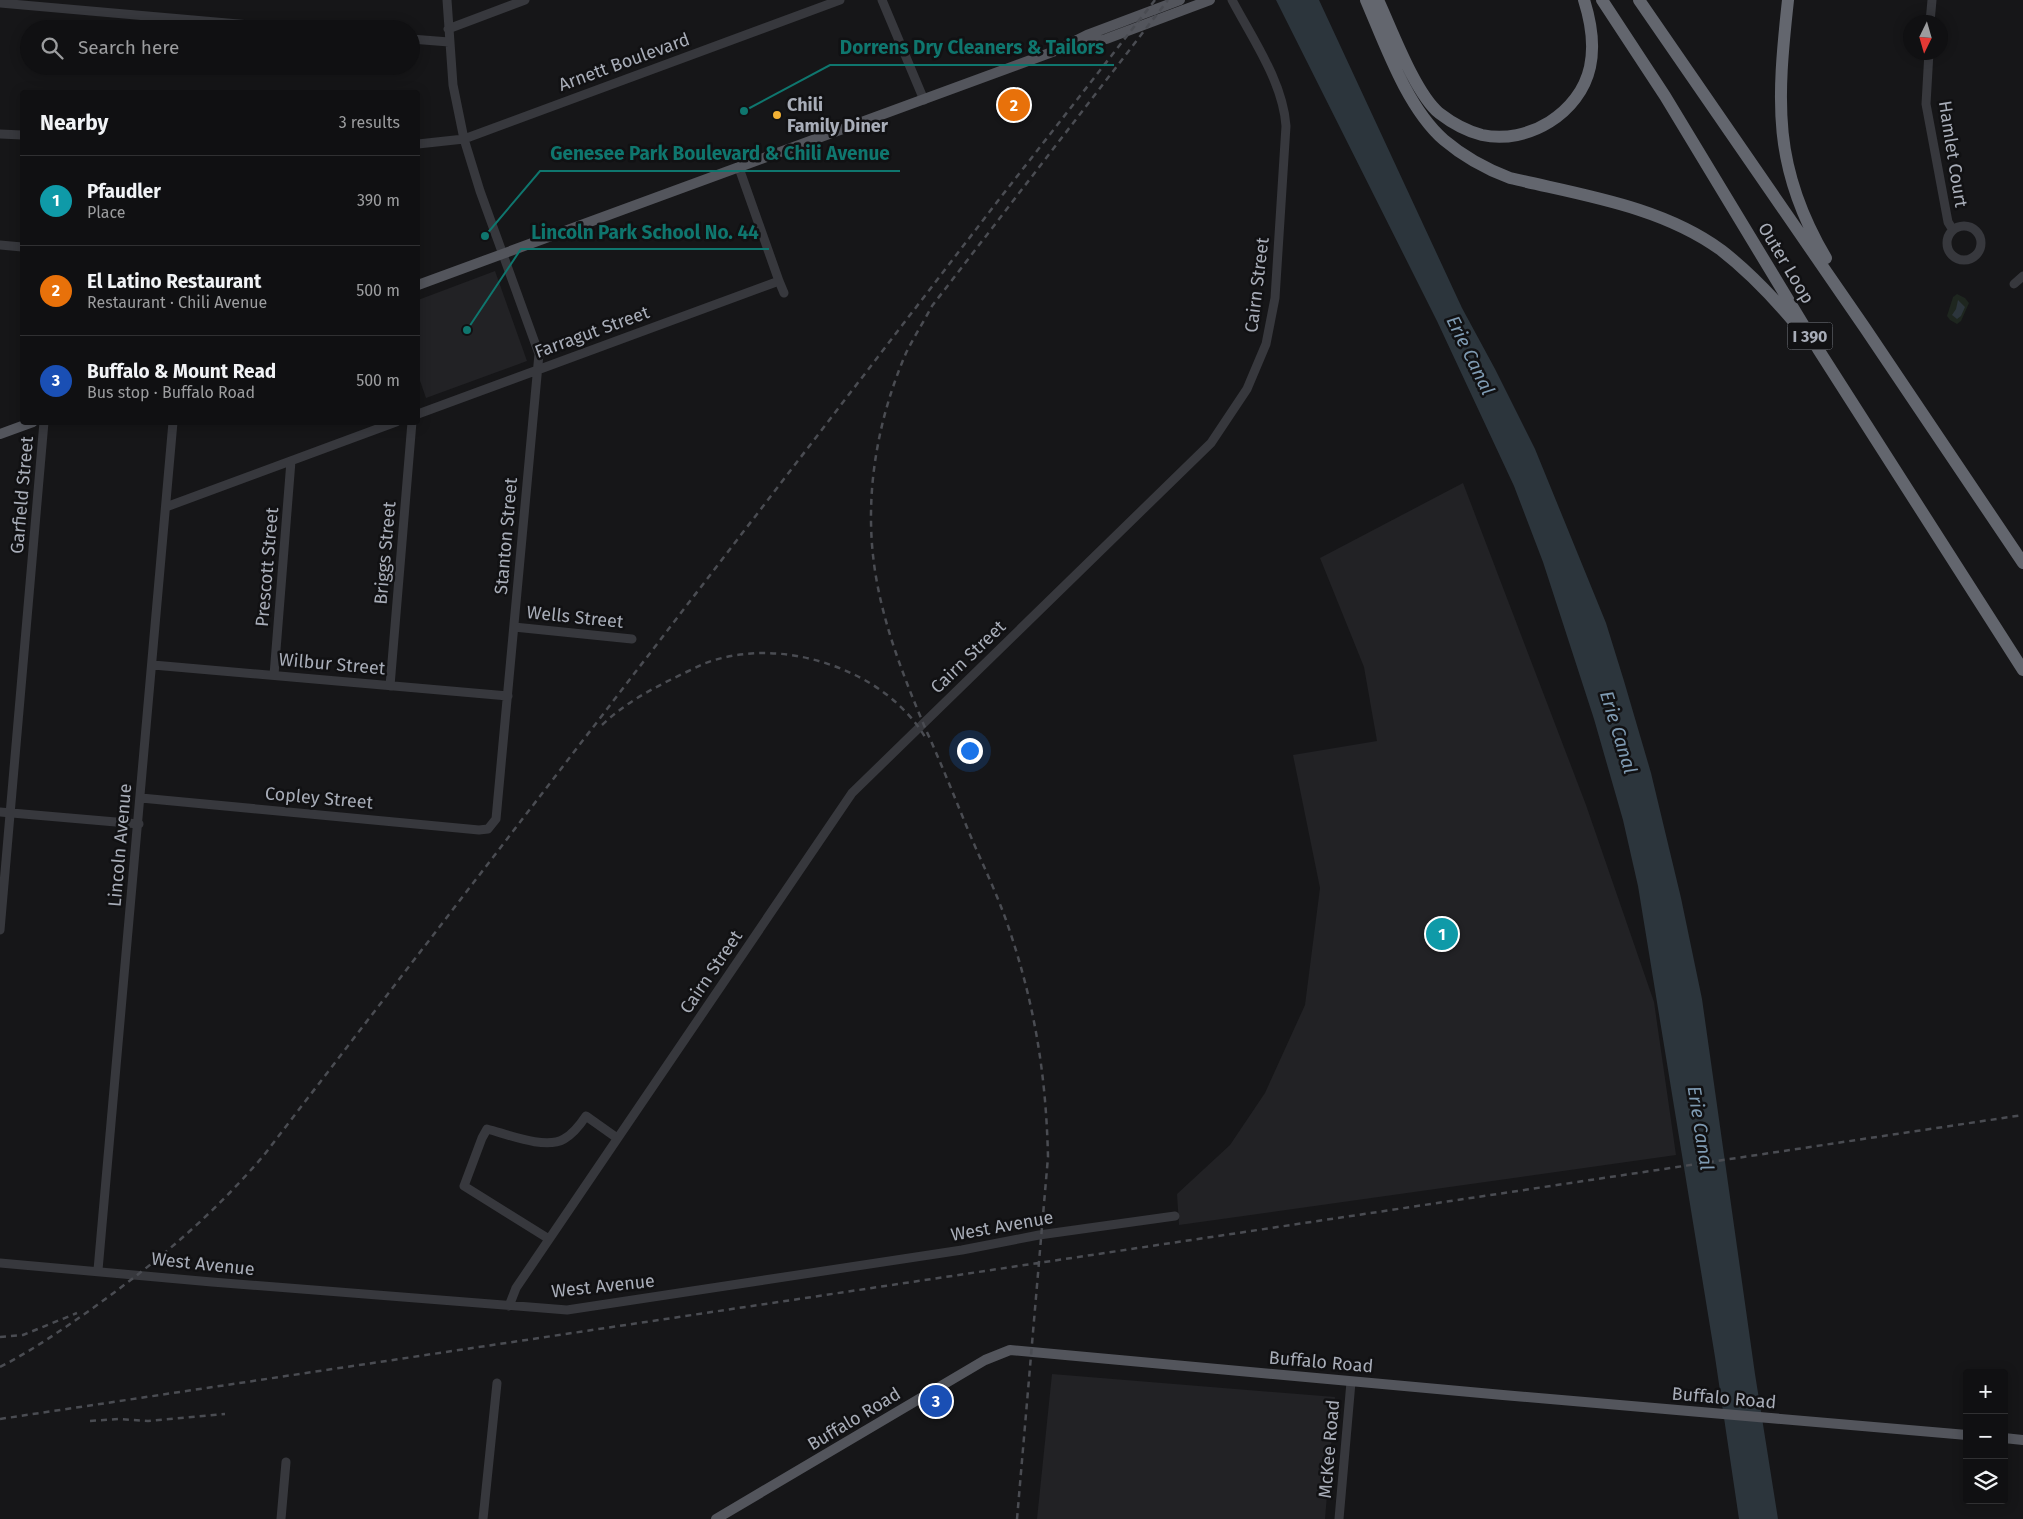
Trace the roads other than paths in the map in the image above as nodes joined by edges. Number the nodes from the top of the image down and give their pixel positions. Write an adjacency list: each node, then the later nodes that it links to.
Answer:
1 (447, 0): 18 (street, Stanton Street)
2 (525, 0): 18 (street)
3 (840, 0): 26 (street, Arnett Boulevard)
4 (882, 0): 23 (street)
5 (1180, 0): 21 (main road)
6 (1210, 0): 21 (main road)
7 (1232, 0): 64 (street, Cairn Street)
8 (1366, 0): 39 (highway)
9 (1378, 0): 10 (highway)
10 (1584, 0)
11 (1602, 0): 39 (highway, Outer Loop / I 390)
12 (1639, 0): 38 (highway, Outer Loop / I 390)
13 (1788, 0): 38 (highway)
14 (1932, 0): 16 (street)
15 (0, 3): 17 (street)
16 (1931, 15)
17 (192, 20)
18 (448, 29): 20 (street, Stanton Street)
19 (420, 40): 20 (street)
20 (449, 42): 26 (street, Stanton Street)
21 (1055, 52): 23 (main road)
22 (1929, 60): 29 (street, Hamlet Court)
23 (924, 100): 28 (main road)
24 (0, 134): 25 (street)
25 (20, 135)
26 (464, 139): 27 (street, Arnett Boulevard); 32 (street, Stanton Street)
27 (420, 144)
28 (739, 168): 32 (main road); 34 (street)
29 (1953, 230)
30 (0, 245): 31 (street)
31 (20, 247)
32 (503, 254): 35 (main road); 40 (street, Stanton Street)
33 (2023, 276): 36 (street)
34 (779, 282): 37 (street); 40 (street, Farragut Street)
35 (420, 284)
36 (2014, 284)
37 (784, 293)
38 (1865, 328): 50 (highway, Outer Loop / I 390)
39 (1818, 349): 54 (highway, Outer Loop / I 390)
40 (538, 370): 41 (street, Farragut Street); 51 (street, Stanton Street)
41 (420, 413)
42 (25, 425): 47 (main road)
43 (44, 425): 60 (street, Garfield Street)
44 (173, 425): 49 (street, Lincoln Avenue)
45 (388, 425): 48 (street)
46 (412, 425): 56 (street, Briggs Street)
47 (0, 434)
48 (292, 461): 49 (street); 55 (street, Prescott Street)
49 (166, 507): 53 (street, Lincoln Avenue)
50 (2023, 563)
51 (514, 627): 52 (street, Wells Street); 57 (street, Stanton Street)
52 (632, 639)
53 (153, 665): 55 (street, Wilbur Street); 58 (street, Lincoln Avenue)
54 (2023, 670)
55 (274, 675): 56 (street, Wilbur Street)
56 (390, 686): 57 (street, Wilbur Street)
57 (508, 696): 62 (street, Stanton Street)
58 (141, 798): 61 (street, Lincoln Avenue); 62 (street, Copley Street)
59 (0, 812): 60 (street)
60 (11, 813): 61 (street); 63 (street, Garfield Street)
61 (139, 824): 68 (street, Lincoln Avenue)
62 (492, 826)
63 (0, 930)
64 (618, 1138): 66 (street, Cairn Street); 66 (street)
65 (1175, 1216): 69 (street, West Avenue)
66 (549, 1238): 69 (street, Cairn Street)
67 (0, 1263): 68 (street, West Avenue)
68 (98, 1270): 69 (street, West Avenue)
69 (509, 1306)
70 (1351, 1382): 72 (main road, Buffalo Road); 78 (main road, Buffalo Road); 79 (street, McKee Road)
71 (497, 1383): 77 (street)
72 (1963, 1435)
73 (2008, 1438): 74 (main road)
74 (2023, 1440)
75 (286, 1462): 76 (street)
76 (281, 1519)
77 (483, 1519)
78 (716, 1519)
79 (1339, 1519)

